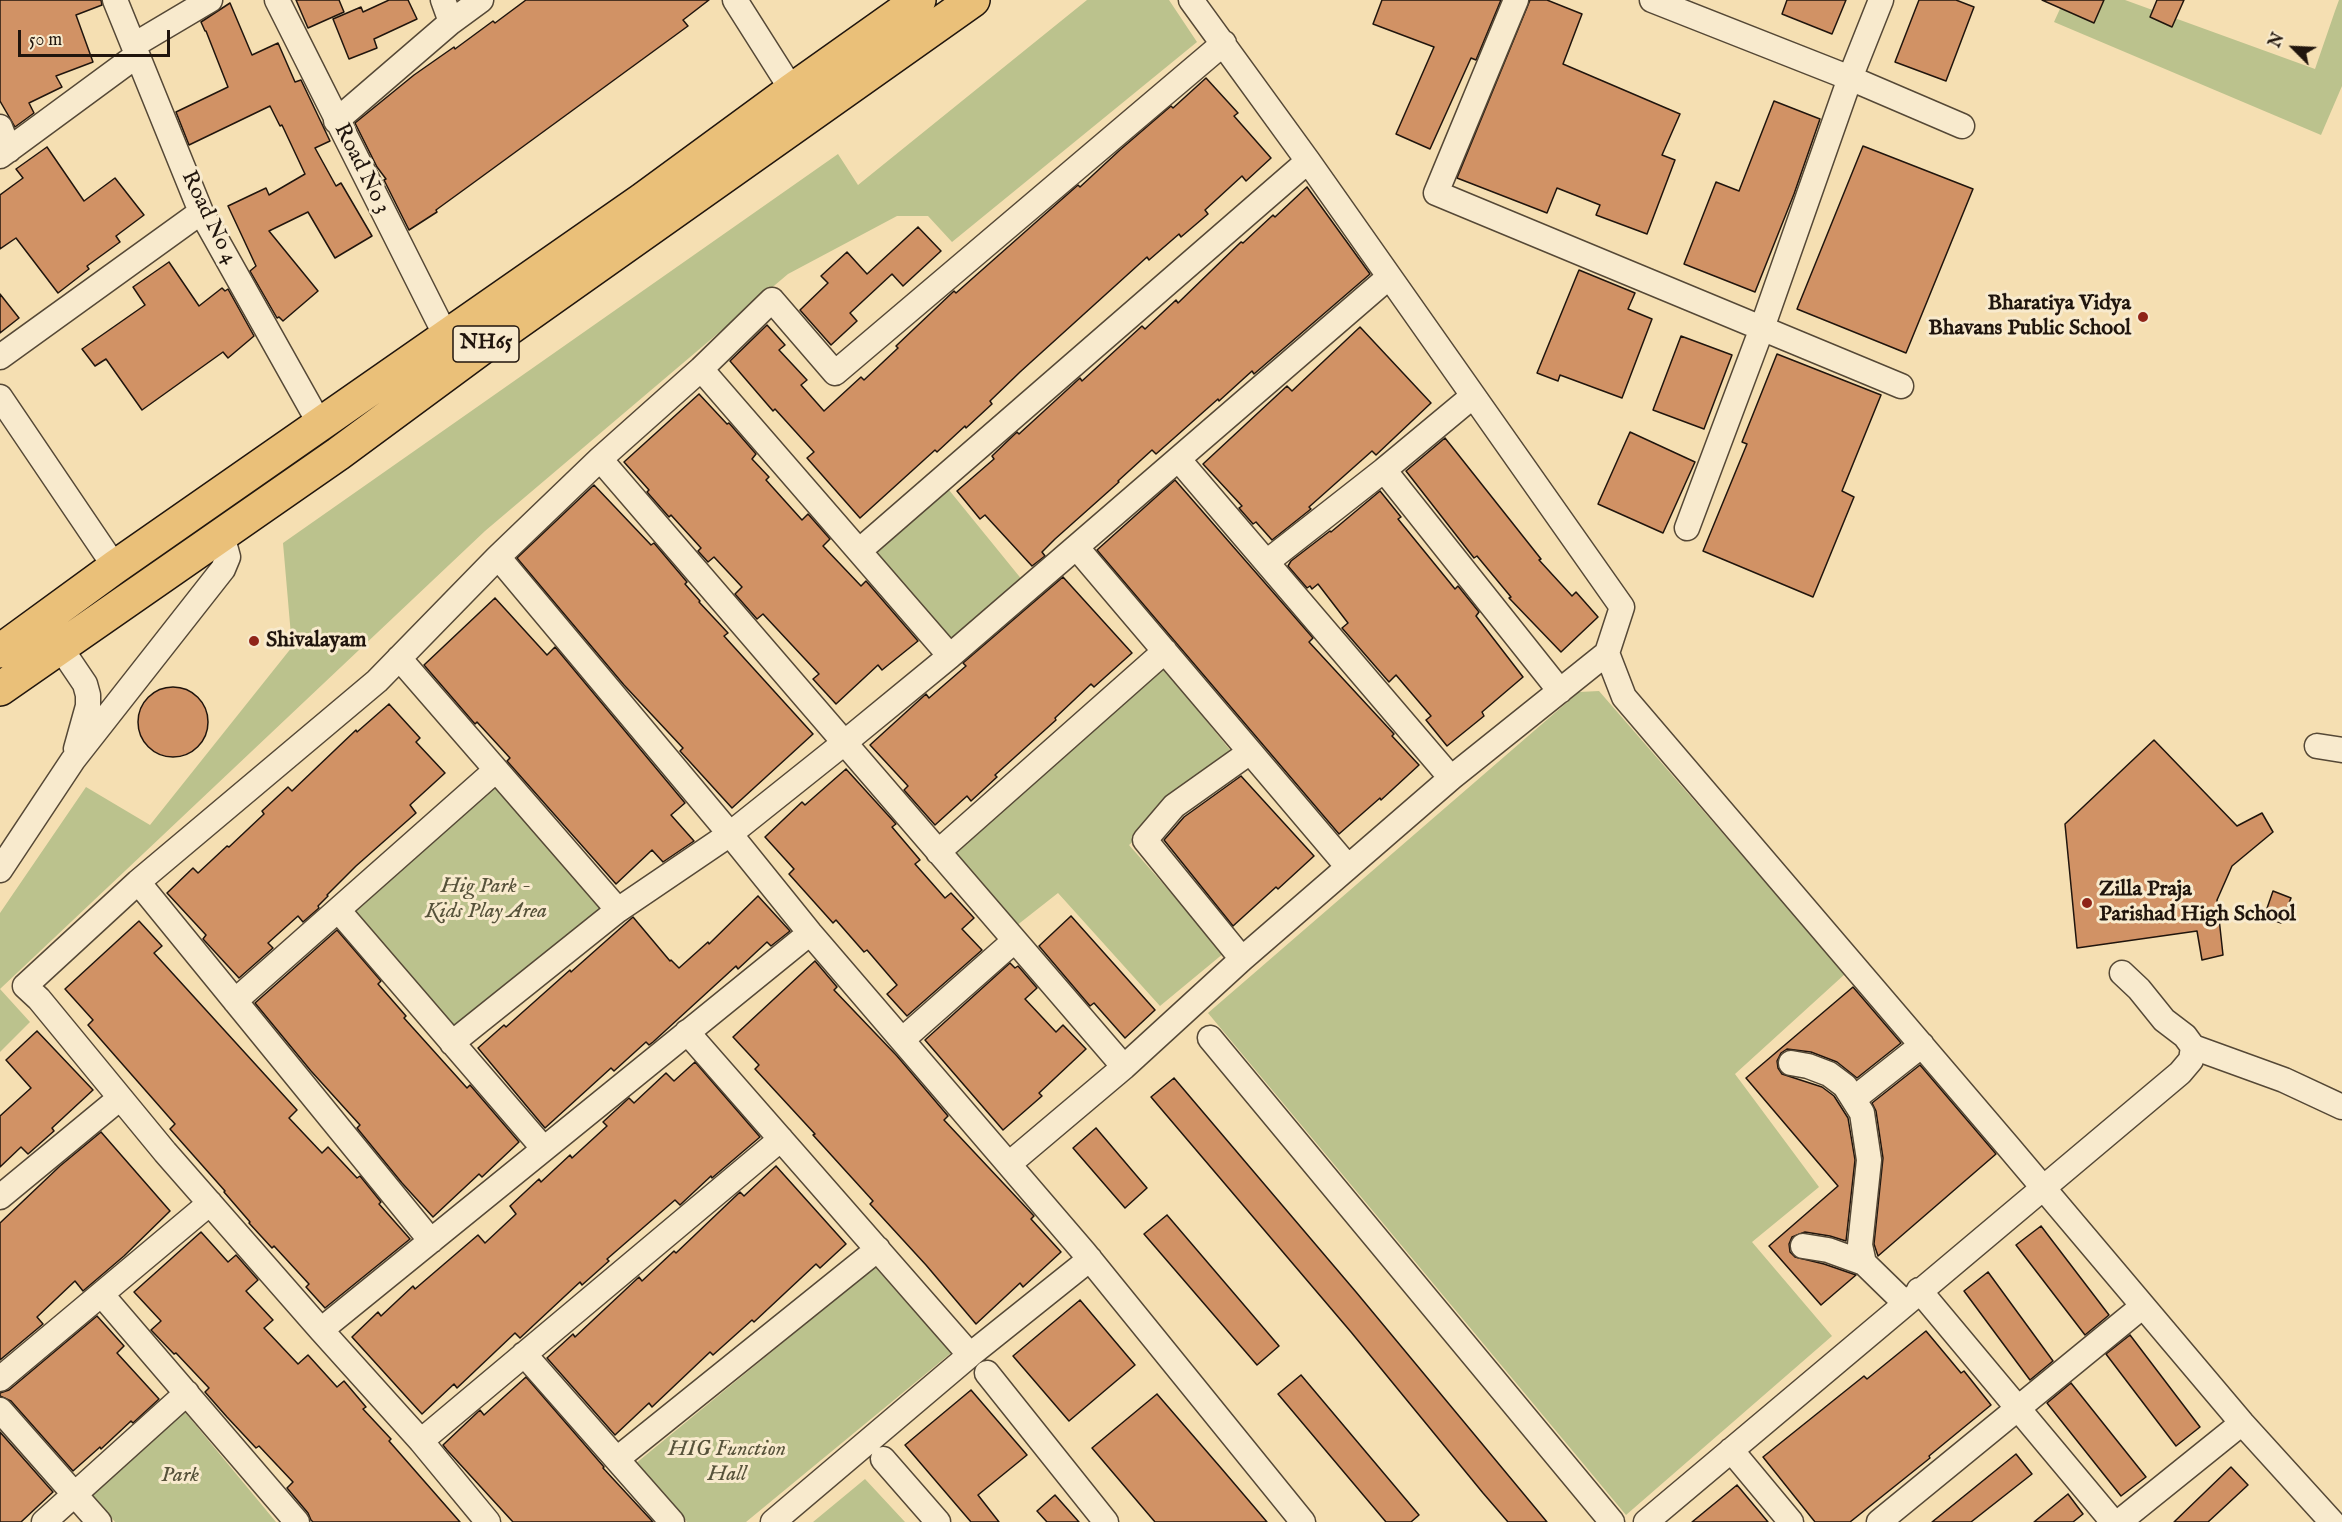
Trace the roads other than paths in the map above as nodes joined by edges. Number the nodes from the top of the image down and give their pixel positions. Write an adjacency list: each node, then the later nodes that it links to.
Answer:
1 (115, 0): 15 (street, Road No 4)
2 (210, 0): 15 (street)
3 (277, 0): 18 (street, Road No 3)
4 (442, 0): 13 (street)
5 (480, 0): 13 (street)
6 (735, 0): 17 (street)
7 (919, 0): 17 (highway, NH65)
8 (973, 0): 23 (highway, NH65)
9 (1191, 0): 14 (street)
10 (1516, 0): 27 (street)
11 (1652, 0): 16 (street)
12 (1881, 0): 16 (street)
13 (451, 22): 18 (street)
14 (1224, 43): 22 (street); 30 (street)
15 (135, 50): 21 (street); 24 (street, Road No 4)
16 (1850, 78): 19 (street); 27 (street)
17 (792, 90): 23 (highway, NH65)
18 (336, 121): 28 (street, Road No 3)
19 (1962, 126)
20 (0, 127): 21 (street)
21 (5, 153)
22 (1308, 161): 26 (street); 41 (street)
23 (692, 182): 25 (highway, NH65)
24 (201, 212): 29 (street); 34 (street, Road No 4)
25 (649, 212): 28 (highway, NH65); 39 (highway, NH65)
26 (1389, 277): 32 (street); 36 (street)
27 (1762, 328): 31 (street); 38 (street)
28 (447, 338): 34 (highway, NH65)
29 (0, 357)
30 (701, 369): 35 (street); 41 (street)
31 (1901, 386)
32 (1473, 396): 37 (street); 48 (street)
33 (0, 397): 44 (street)
34 (321, 426): 44 (highway, NH65)
35 (600, 459): 42 (street); 53 (street)
36 (1179, 460): 40 (street); 43 (street)
37 (1383, 470): 43 (street); 52 (street)
38 (1687, 528)
39 (222, 535): 45 (highway, NH65); 57 (street)
40 (1077, 548): 47 (street); 49 (street)
41 (859, 551): 49 (street)
42 (498, 557): 50 (street); 60 (street)
43 (1268, 561): 59 (street)
44 (115, 567): 46 (highway, NH65)
45 (60, 647): 51 (highway, NH65); 57 (street)
46 (0, 651)
47 (1165, 651): 56 (street); 61 (street)
48 (1606, 653): 52 (street); 76 (street)
49 (950, 656): 53 (street)
50 (399, 658): 58 (street); 64 (street)
51 (0, 689)
52 (1560, 691): 59 (street)
53 (844, 743): 60 (street); 61 (street)
54 (2317, 746): 55 (street)
55 (2342, 750)
56 (1250, 752): 62 (street); 69 (street)
57 (73, 760): 63 (street)
58 (496, 770): 65 (street); 66 (street)
59 (1451, 778): 62 (street)
60 (730, 834): 66 (street); 67 (street)
61 (938, 852): 68 (street)
62 (1348, 867): 69 (street)
63 (0, 870)
64 (138, 882): 71 (street); 80 (street)
65 (338, 910): 71 (street); 75 (street)
66 (618, 910): 75 (street)
67 (810, 933): 72 (street); 74 (street)
68 (1014, 941): 74 (street); 79 (street)
69 (1242, 959): 79 (street)
70 (2122, 973): 77 (street)
71 (235, 1001): 89 (street)
72 (687, 1032): 83 (street); 84 (street)
73 (1210, 1038): 120 (street)
74 (902, 1040): 85 (street)
75 (453, 1042): 84 (street)
76 (1922, 1045): 81 (street); 86 (street)
77 (2193, 1047): 82 (street); 86 (street)
78 (1791, 1063): 81 (street)
79 (1124, 1067): 85 (street)
80 (120, 1098): 87 (street); 88 (street)
81 (1855, 1098): 93 (street)
82 (2342, 1107)
83 (781, 1139): 91 (street); 98 (street)
84 (544, 1149): 89 (street)
85 (1009, 1164): 92 (street)
86 (2042, 1188): 95 (street); 96 (street)
87 (0, 1197)
88 (210, 1203): 94 (street); 97 (street)
89 (431, 1240): 97 (street)
90 (1803, 1246): 93 (street)
91 (878, 1249): 99 (street); 108 (street)
92 (1090, 1259): 99 (street); 119 (street)
93 (1864, 1263): 95 (street)
94 (102, 1295): 101 (street); 102 (street)
95 (1912, 1297): 103 (street); 107 (street)
96 (2143, 1306): 103 (street); 105 (street)
97 (321, 1330): 106 (street)
98 (524, 1354): 106 (street); 108 (street)
99 (970, 1355): 116 (street)
100 (987, 1373): 118 (street)
101 (0, 1379)
102 (187, 1393): 110 (street); 113 (street)
103 (2017, 1409): 123 (street); 124 (street)
104 (0, 1410): 110 (street)
105 (2242, 1423): 125 (street); 126 (street)
106 (421, 1441): 114 (street)
107 (1731, 1450): 121 (street); 122 (street)
108 (617, 1459): 115 (street)
109 (882, 1459): 117 (street)
110 (75, 1494): 111 (street); 112 (street)
111 (44, 1522)
112 (99, 1522)
113 (297, 1522)
114 (488, 1522)
115 (672, 1522)
116 (773, 1522)
117 (938, 1522)
118 (1106, 1522)
119 (1303, 1522)
120 (1612, 1522)
121 (1646, 1522)
122 (1791, 1522)
123 (1879, 1522)
124 (2113, 1522)
125 (2119, 1522)
126 (2332, 1522)

